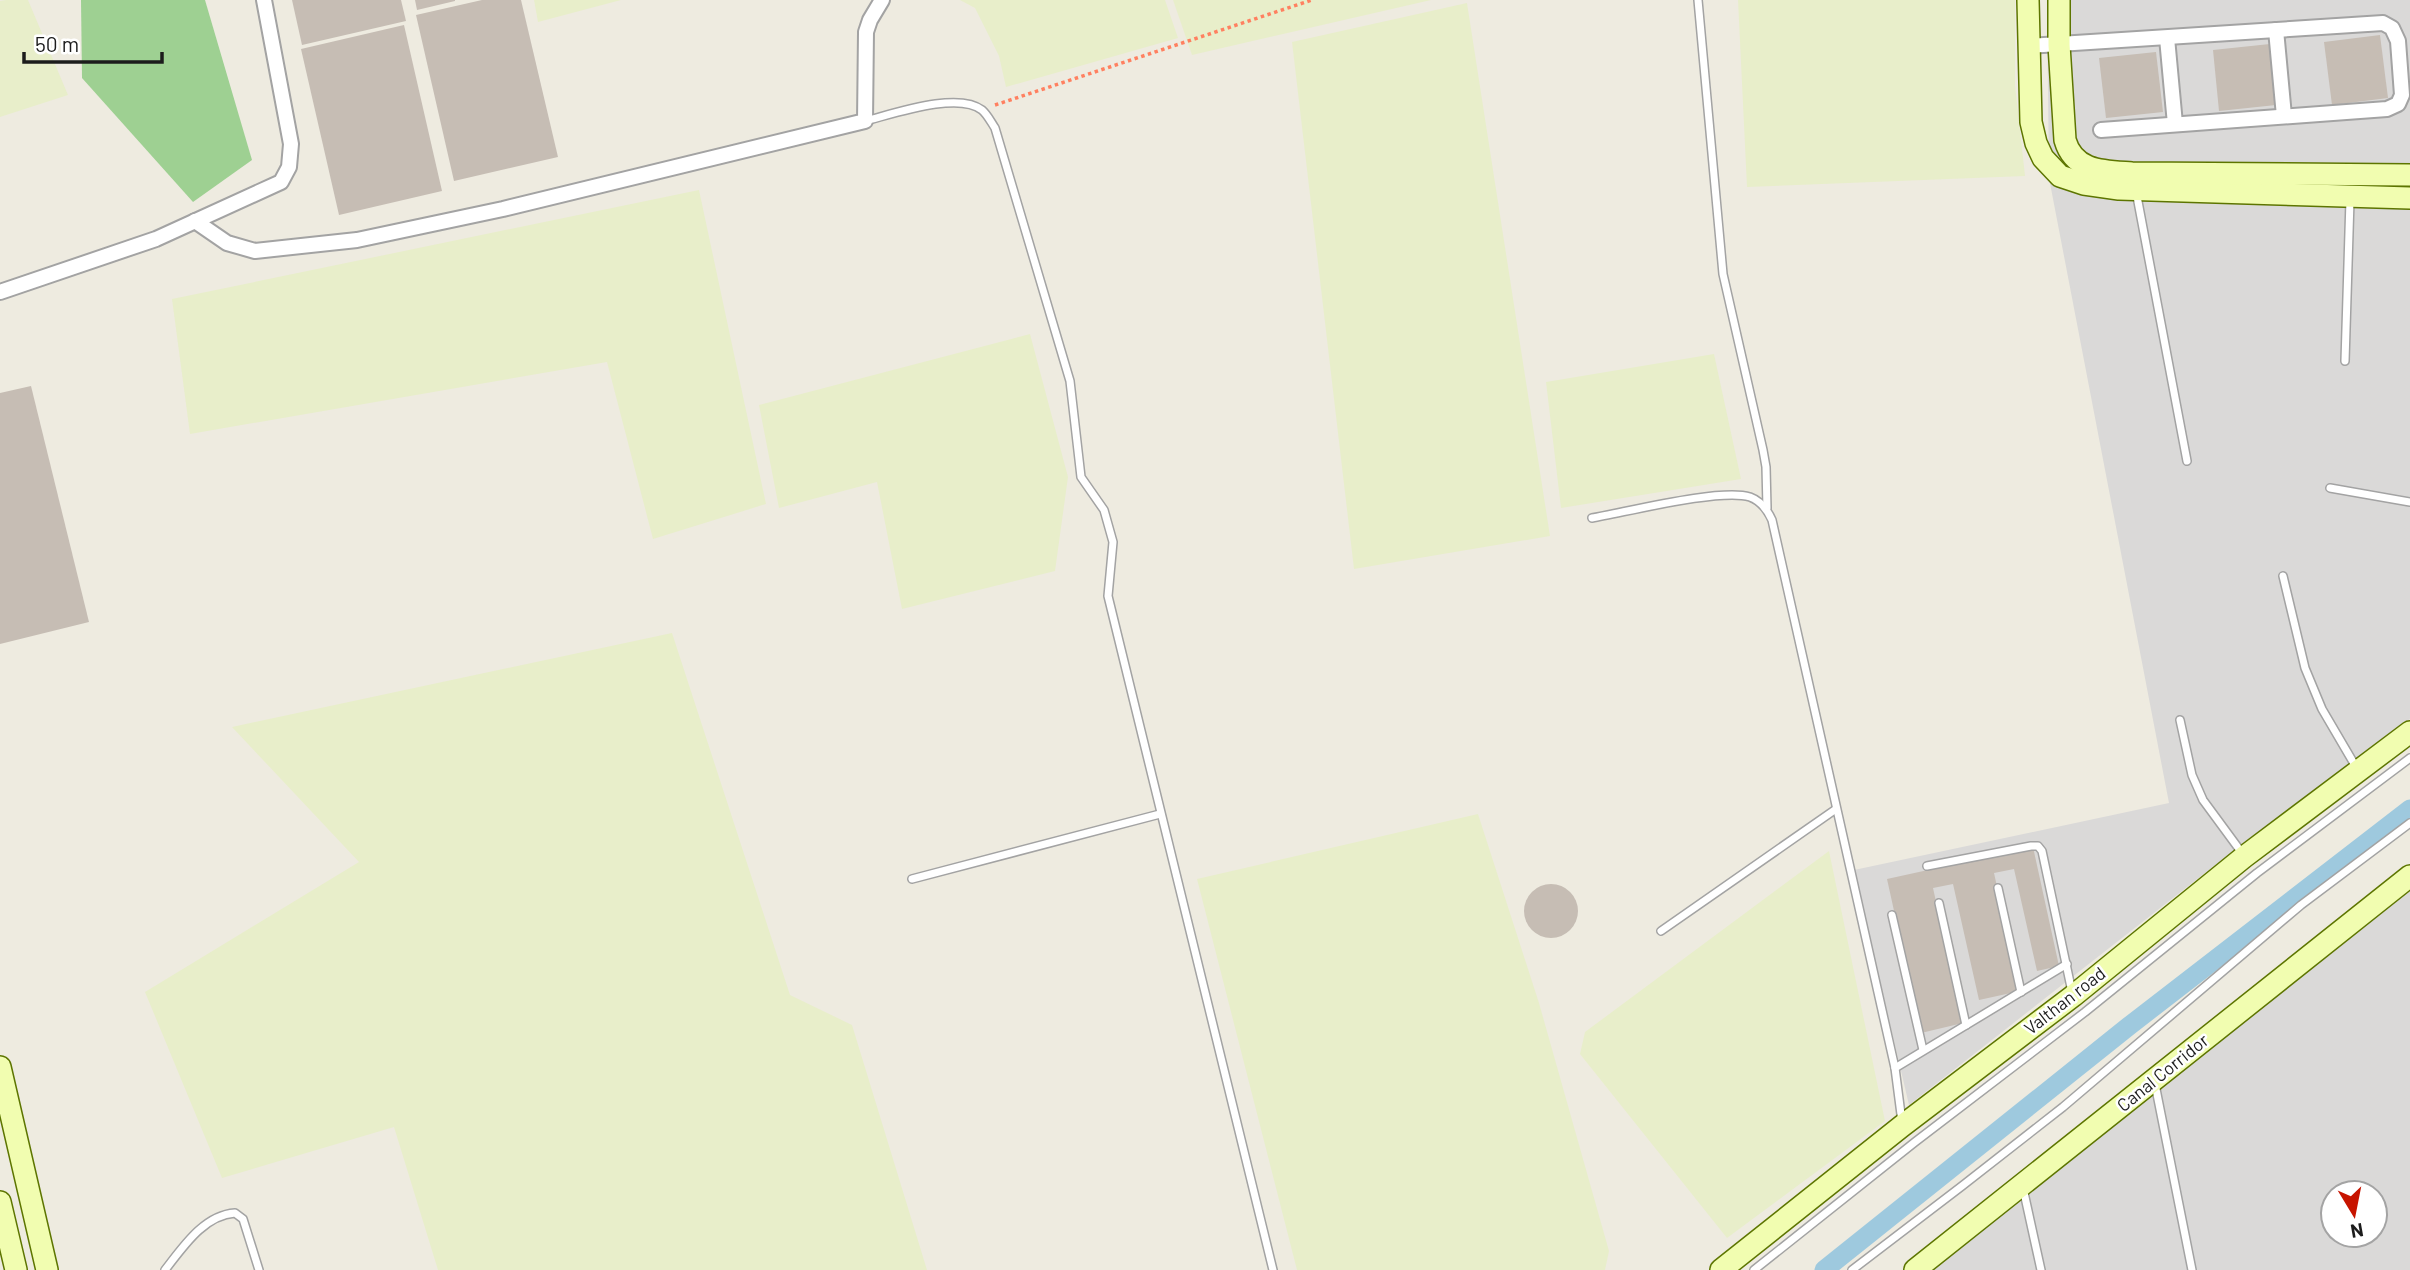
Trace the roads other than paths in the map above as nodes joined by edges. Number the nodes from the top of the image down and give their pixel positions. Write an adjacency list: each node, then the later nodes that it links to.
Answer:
1 (264, 0): 18 (street)
2 (882, 0): 11 (street)
3 (1698, 0): 24 (lane)
4 (2028, 0): 9 (main road)
5 (2059, 0): 8 (main road)
6 (2276, 30): 7 (street); 10 (street); 10 (street)
7 (2167, 38): 8 (street); 12 (street)
8 (2059, 45): 9 (street); 15 (main road)
9 (2028, 46): 15 (main road)
10 (2284, 116): 12 (street)
11 (865, 121): 18 (street); 32 (lane)
12 (2175, 124): 13 (street)
13 (2101, 130)
14 (2410, 175): 15 (main road)
15 (2134, 181): 16 (main road); 21 (lane)
16 (2350, 196): 17 (main road); 20 (lane)
17 (2410, 198)
18 (195, 221): 19 (street)
19 (0, 292)
20 (2345, 361)
21 (2187, 461)
22 (2330, 488): 23 (lane)
23 (2410, 502)
24 (1767, 508): 25 (lane); 31 (lane)
25 (1592, 518)
26 (2283, 576): 30 (lane)
27 (2180, 720): 34 (lane)
28 (2410, 732): 30 (main road, Valthan road)
29 (2410, 758): 59 (lane)
30 (2358, 771): 34 (main road, Valthan road)
31 (1836, 809): 41 (lane); 48 (lane)
32 (1160, 814): 37 (lane); 57 (lane)
33 (2410, 823): 60 (lane)
34 (2244, 857): 44 (main road, Valthan road)
35 (1927, 866): 42 (lane)
36 (2410, 876): 49 (main road, Canal Corridor)
37 (912, 879)
38 (1998, 888): 43 (lane)
39 (1939, 903): 45 (lane)
40 (1892, 915): 46 (lane)
41 (1661, 931)
42 (2067, 964): 43 (lane); 44 (lane)
43 (2021, 992): 45 (lane)
44 (2073, 996): 50 (main road, Valthan road)
45 (1965, 1025): 46 (lane)
46 (1923, 1051): 48 (lane)
47 (0, 1067): 54 (main road)
48 (1895, 1068): 50 (lane)
49 (2154, 1080): 51 (main road, Canal Corridor); 63 (lane)
50 (1902, 1126): 58 (main road, Valthan road)
51 (2023, 1185): 61 (main road, Canal Corridor); 62 (lane)
52 (0, 1202): 53 (main road)
53 (16, 1270)
54 (47, 1270)
55 (165, 1270): 56 (lane)
56 (259, 1270)
57 (1273, 1270)
58 (1721, 1270)
59 (1754, 1270)
60 (1852, 1270)
61 (1915, 1270)
62 (2040, 1270)
63 (2192, 1270)

